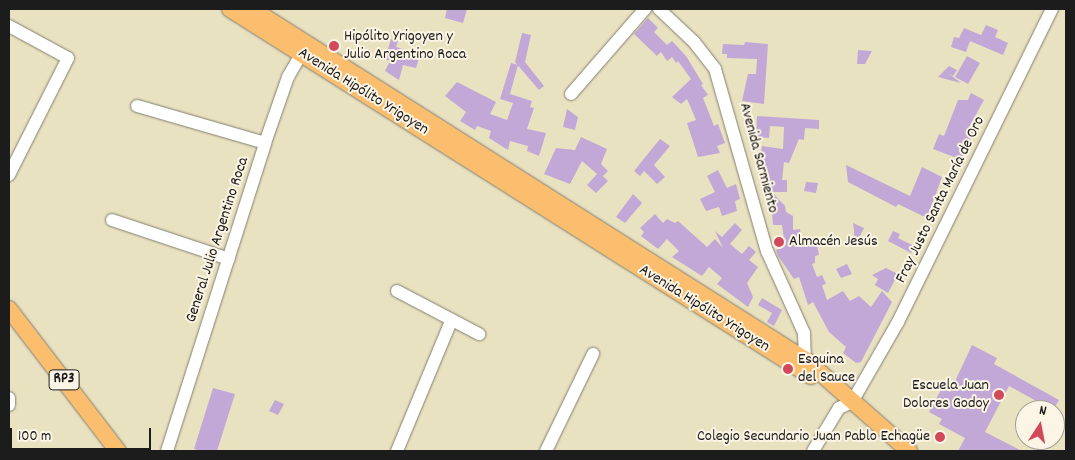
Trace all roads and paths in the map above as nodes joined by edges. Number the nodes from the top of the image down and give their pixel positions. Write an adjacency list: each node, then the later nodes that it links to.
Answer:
1 (230, 9): 7 (main road, Avenida Hipólito Yrigoyen)
2 (252, 9): 7 (main road, Avenida Hipólito Yrigoyen)
3 (646, 9): 8 (street)
4 (658, 9): 19 (street, Avenida Sarmiento)
5 (1052, 9): 21 (street, Fray Justo Santa María de Oro)
6 (9, 26): 11 (street)
7 (304, 48): 10 (street, General Julio Argentino Roca); 19 (main road, Avenida Hipólito Yrigoyen)
8 (571, 94)
9 (137, 106): 10 (street)
10 (266, 143): 13 (street, General Julio Argentino Roca)
11 (9, 176)
12 (112, 220): 13 (street)
13 (229, 259): 25 (street, General Julio Argentino Roca)
14 (397, 291): 16 (street)
15 (9, 309): 24 (main road, RP3)
16 (451, 321): 17 (street); 26 (street)
17 (479, 334)
18 (594, 354): 27 (street)
19 (805, 366): 21 (main road, Avenida Hipólito Yrigoyen)
20 (9, 398): 22 (street)
21 (852, 402): 23 (main road, Avenida Hipólito Yrigoyen); 28 (street)
22 (9, 405)
23 (899, 448)
24 (118, 451)
25 (167, 451)
26 (397, 451)
27 (546, 451)
28 (813, 451)

